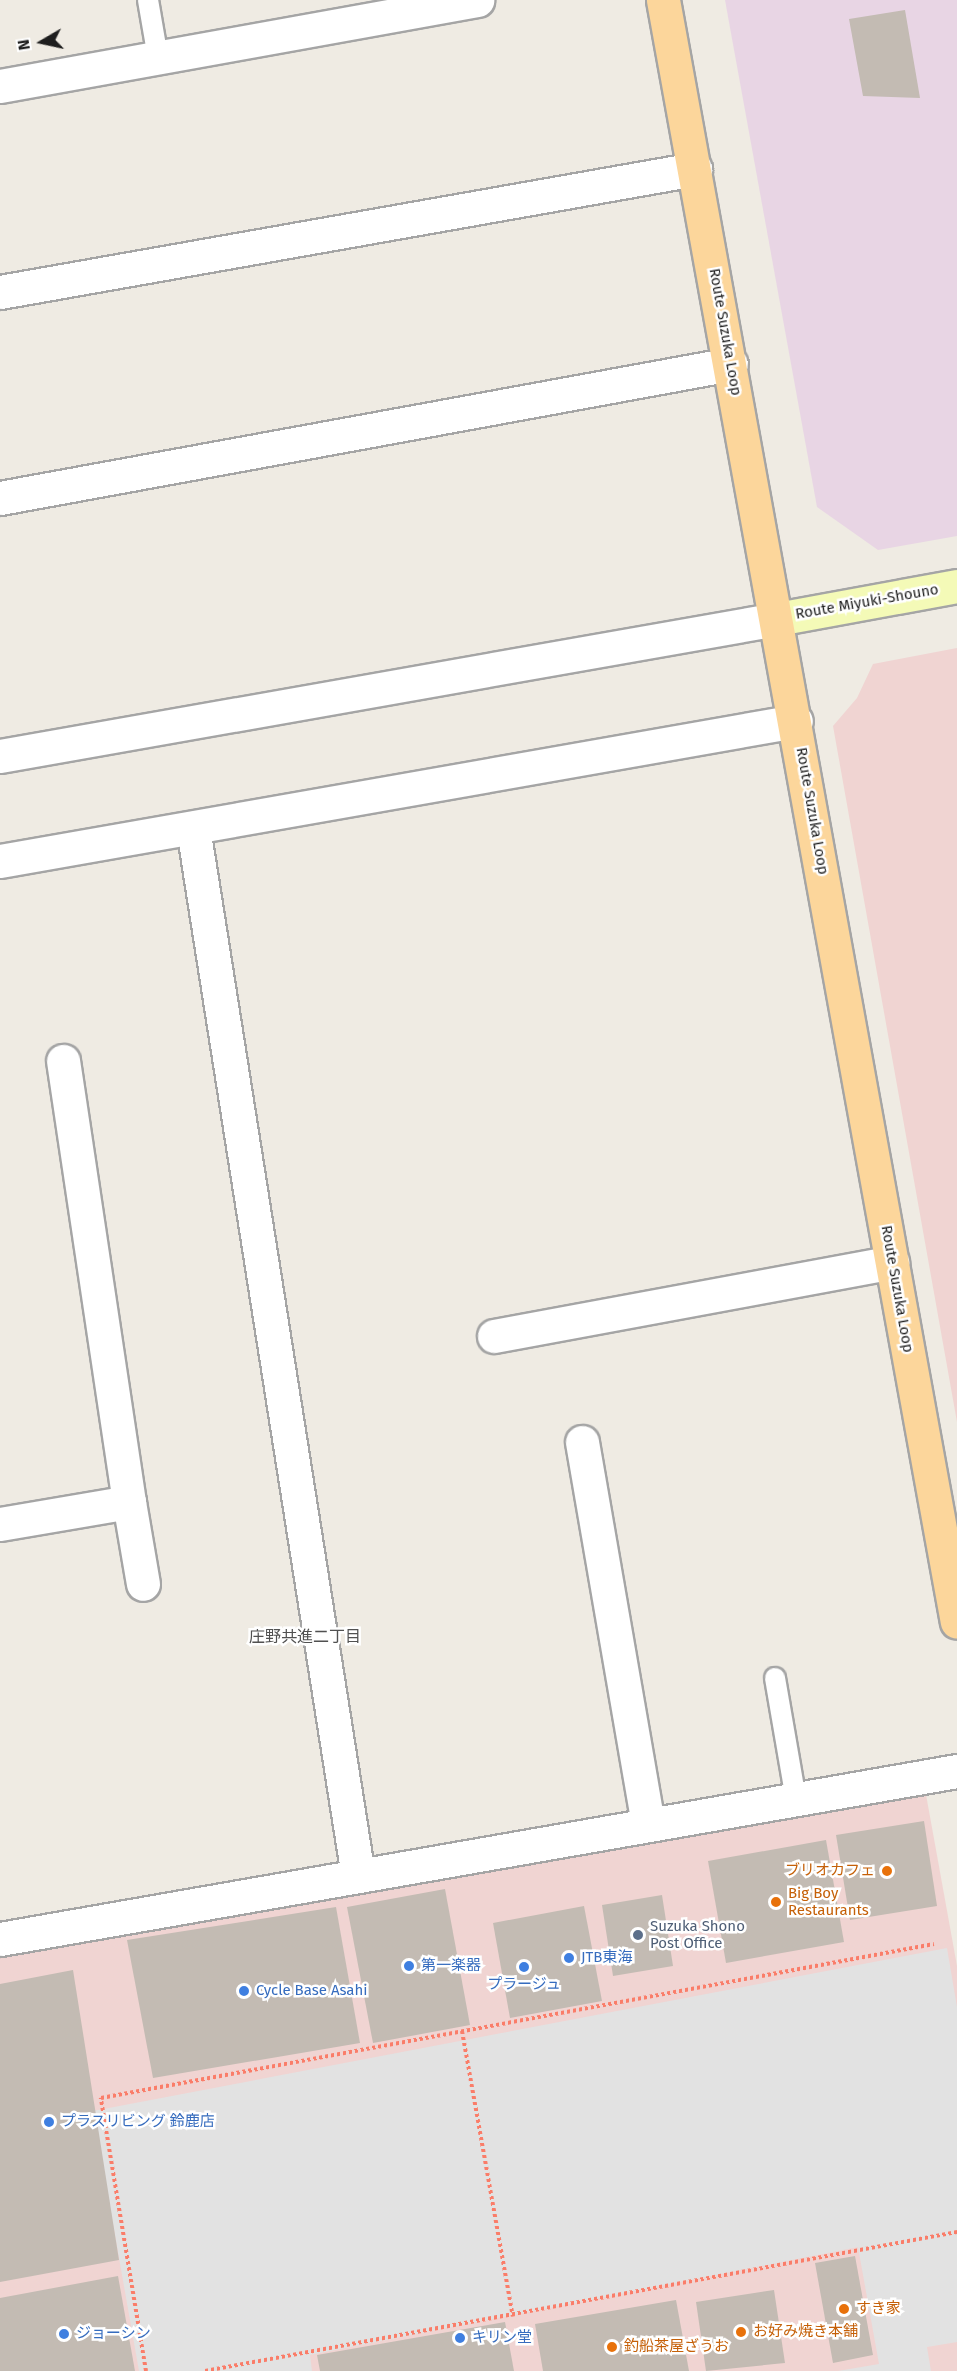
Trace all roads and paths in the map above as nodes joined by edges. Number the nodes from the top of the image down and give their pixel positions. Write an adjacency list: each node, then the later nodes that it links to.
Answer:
1 (148, 0): 4 (lane)
2 (663, 0): 6 (main road, Route Suzuka Loop)
3 (462, 1): 4 (street)
4 (159, 58): 5 (street)
5 (0, 86)
6 (695, 169): 7 (street); 8 (main road, Route Suzuka Loop)
7 (0, 292)
8 (731, 364): 9 (street); 11 (main road, Route Suzuka Loop)
9 (0, 498)
10 (957, 586): 11 (main road, Route Miyuki-Shouno)
11 (777, 619): 12 (main road, Route Suzuka Loop); 13 (street)
12 (796, 722): 14 (street); 17 (main road, Route Suzuka Loop)
13 (0, 756)
14 (193, 828): 15 (street); 28 (street)
15 (0, 861)
16 (63, 1061): 20 (street)
17 (892, 1262): 18 (street); 23 (main road, Route Suzuka Loop)
18 (494, 1336)
19 (582, 1442): 27 (street)
20 (129, 1502): 21 (street); 22 (street)
21 (0, 1524)
22 (143, 1584)
23 (957, 1622)
24 (776, 1678): 26 (lane)
25 (957, 1771): 26 (street)
26 (796, 1799): 27 (street)
27 (648, 1824): 28 (street)
28 (358, 1876): 29 (street)
29 (0, 1939)
30 (934, 1944): 31 (path)
31 (462, 2031): 33 (path); 34 (path)
32 (957, 2232): 33 (path)
33 (513, 2316): 35 (path)
34 (146, 2371)
35 (205, 2371)

